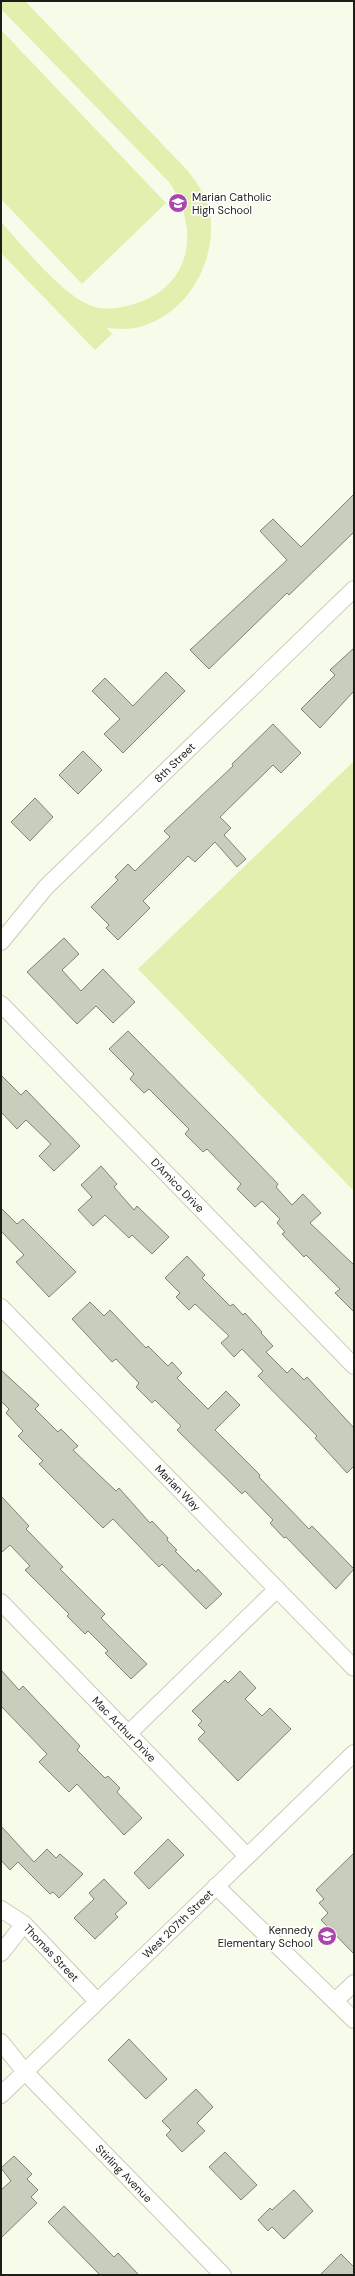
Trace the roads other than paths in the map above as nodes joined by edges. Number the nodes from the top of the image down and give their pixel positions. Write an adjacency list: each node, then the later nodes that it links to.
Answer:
1 (354, 589): 2 (street, 8th Street)
2 (1, 942)
3 (1, 1004): 5 (street, D'Amico Drive)
4 (1, 1307): 6 (street, Marian Way)
5 (354, 1366)
6 (277, 1589): 8 (street, Marian Way); 9 (street)
7 (1, 1602): 9 (street, Mac Arthur Drive)
8 (354, 1668)
9 (129, 1733): 11 (street, Mac Arthur Drive)
10 (354, 1753): 11 (street, West 207th Street)
11 (247, 1856): 12 (street, West 207th Street)
12 (216, 1886): 17 (street, West 207th Street); 18 (street)
13 (1, 1909): 14 (street, Thomas Street)
14 (24, 1924): 15 (street); 17 (street, Thomas Street)
15 (1, 1953)
16 (354, 1983): 18 (street)
17 (97, 2001): 21 (street, West 207th Street)
18 (335, 2001): 19 (street)
19 (354, 2020)
20 (1, 2042): 21 (street, Stirling Avenue)
21 (25, 2072): 22 (street, West 207th Street); 23 (street, Stirling Avenue)
22 (1, 2095)
23 (223, 2275)

